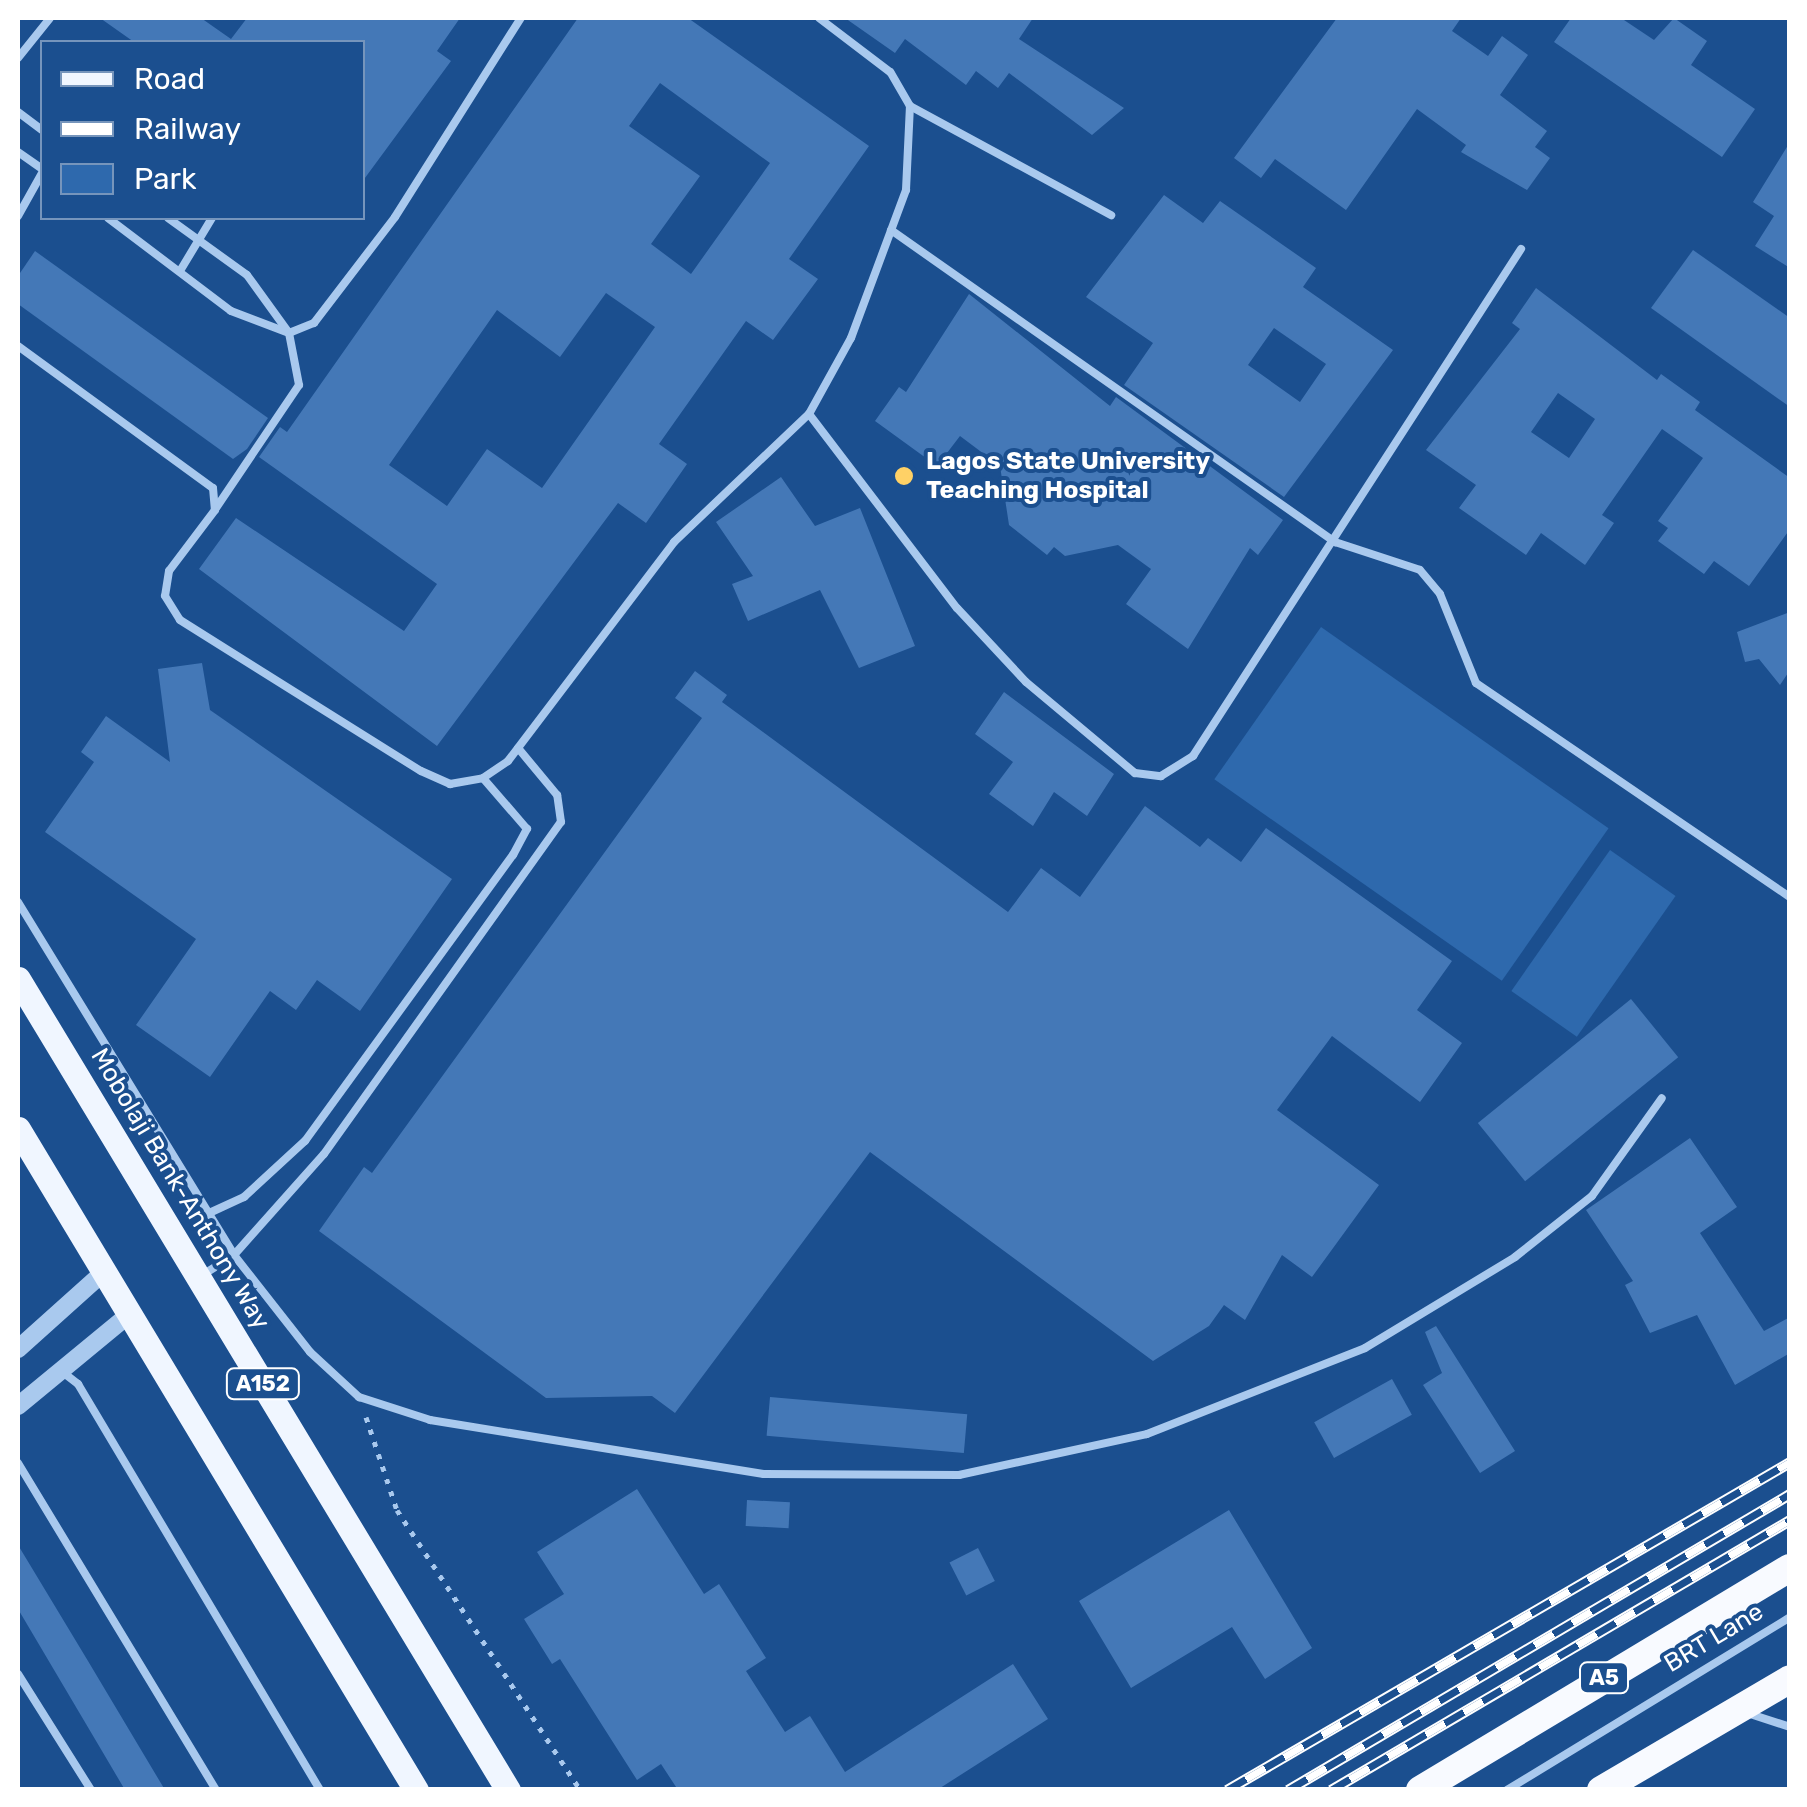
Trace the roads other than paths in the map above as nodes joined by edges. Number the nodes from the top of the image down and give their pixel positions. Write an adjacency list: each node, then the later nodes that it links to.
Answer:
1 (50, 18): 4 (lane)
2 (521, 18): 21 (lane)
3 (819, 18): 6 (lane)
4 (38, 40): 5 (lane)
5 (18, 58)
6 (910, 106): 12 (lane); 17 (lane)
7 (18, 112): 8 (lane)
8 (40, 128)
9 (18, 152): 10 (lane)
10 (40, 169)
11 (40, 175): 13 (lane)
12 (1110, 215)
13 (18, 216)
14 (111, 220): 20 (lane)
15 (171, 220): 18 (lane)
16 (211, 220): 18 (lane)
17 (891, 230): 23 (lane); 25 (lane)
18 (199, 239): 20 (lane); 21 (lane)
19 (1521, 249): 25 (lane)
20 (180, 270): 21 (lane)
21 (289, 333): 24 (lane)
22 (18, 346): 24 (lane)
23 (810, 414): 25 (lane); 26 (lane)
24 (215, 510): 27 (lane)
25 (1335, 542): 28 (lane)
26 (518, 748): 27 (lane); 34 (lane)
27 (483, 778): 33 (lane)
28 (1790, 896)
29 (18, 902): 33 (lane)
30 (18, 978): 36 (main road, Mobolaji Bank-Anthony Way / A152)
31 (1662, 1098): 34 (lane)
32 (18, 1128): 35 (main road, A152)
33 (207, 1214): 34 (lane)
34 (234, 1254): 36 (lane)
35 (104, 1271): 37 (main road, A152); 38 (street)
36 (200, 1277): 52 (main road, Mobolaji Bank-Anthony Way / A152)
37 (132, 1313): 39 (street); 51 (main road, A152)
38 (18, 1349)
39 (60, 1370): 40 (street); 50 (lane)
40 (18, 1406)
41 (18, 1464): 49 (lane)
42 (1790, 1568): 53 (highway, A5)
43 (1790, 1617): 54 (lane, BRT Lane)
44 (18, 1674): 48 (lane)
45 (1790, 1678): 46 (highway)
46 (1738, 1710): 47 (lane); 55 (highway)
47 (1790, 1727)
48 (91, 1790)
49 (216, 1790)
50 (320, 1790)
51 (416, 1790)
52 (508, 1790)
53 (1420, 1790)
54 (1507, 1790)
55 (1601, 1790)

